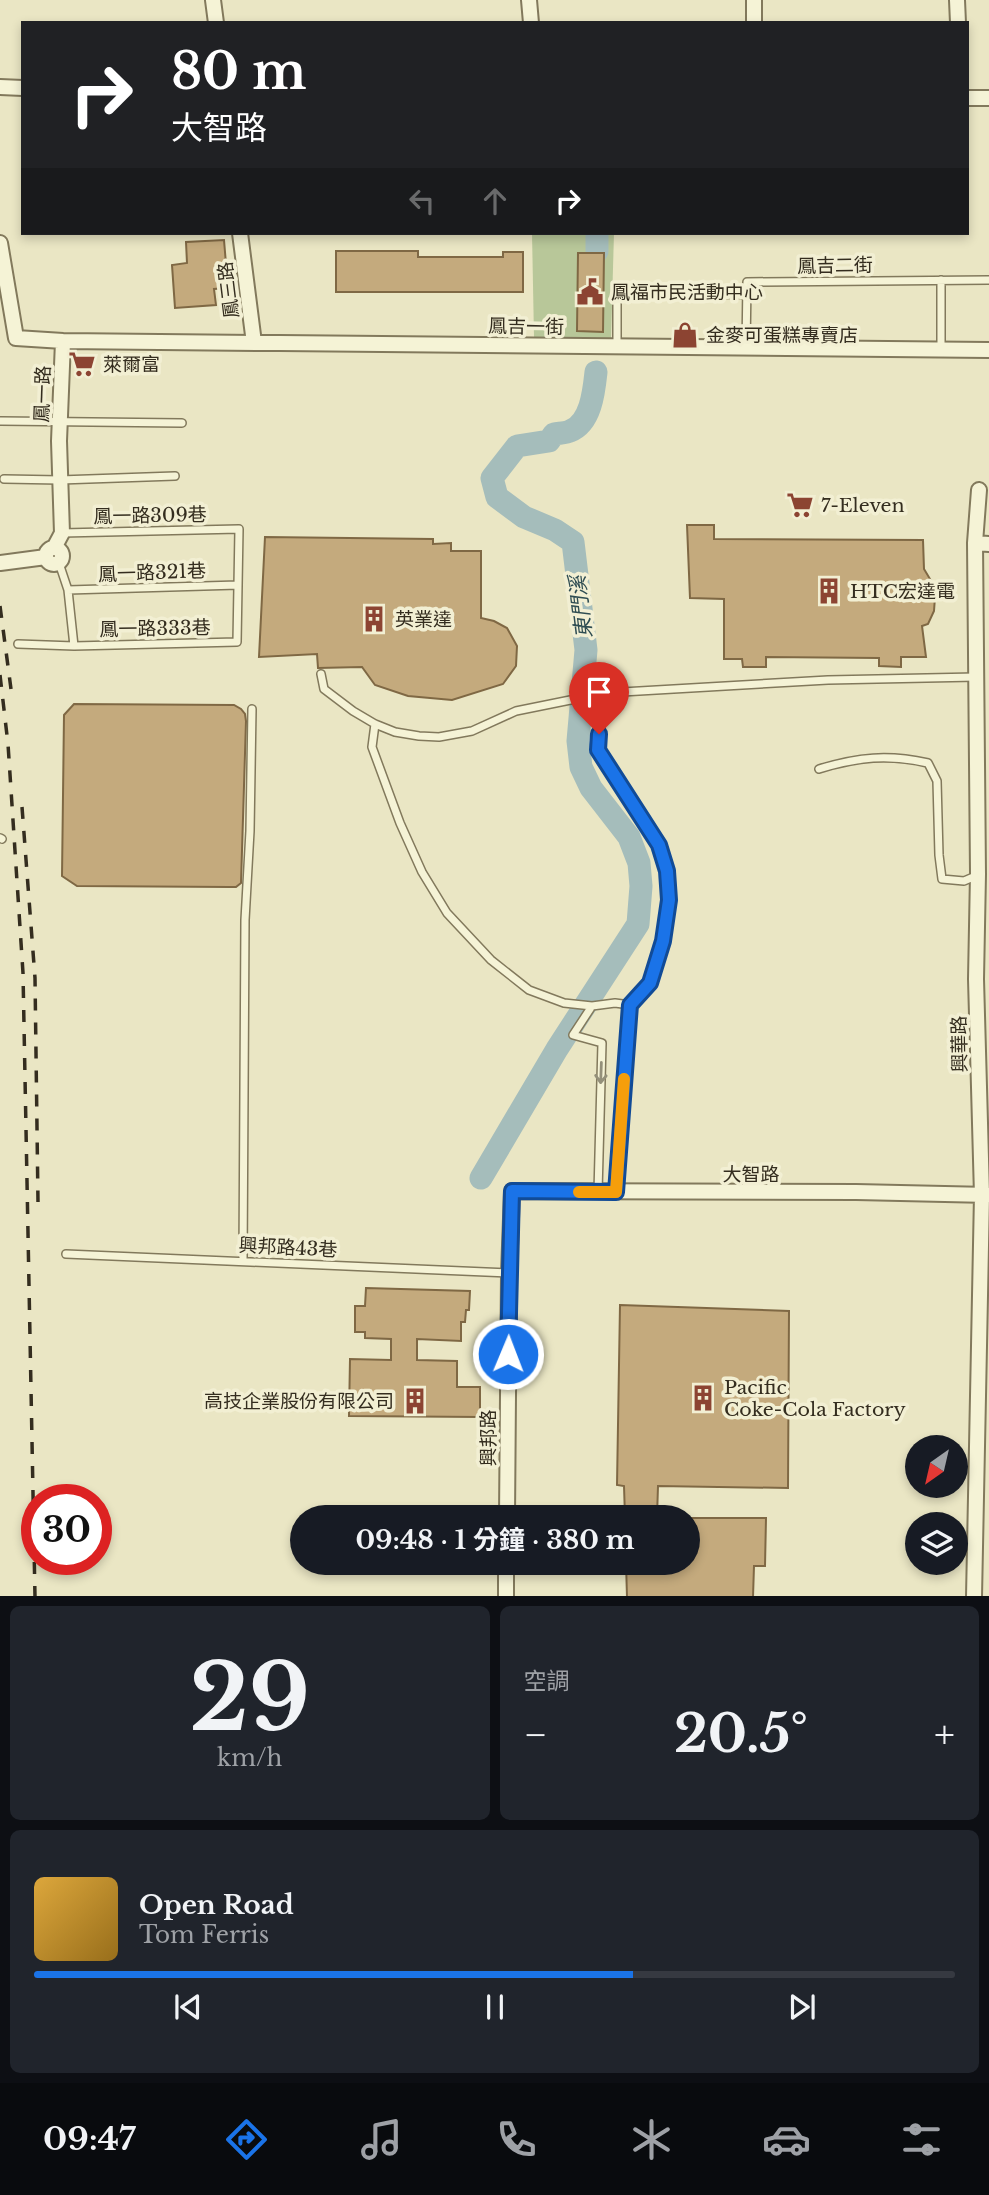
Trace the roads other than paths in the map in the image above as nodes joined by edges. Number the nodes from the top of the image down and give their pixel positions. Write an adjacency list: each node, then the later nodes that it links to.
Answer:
1 (213, 0): 5 (street)
2 (529, 0): 6 (street)
3 (754, 0): 7 (street)
4 (957, 0): 8 (street)
5 (216, 21)
6 (531, 21)
7 (754, 21)
8 (958, 21)
9 (0, 87): 10 (street)
10 (21, 88)
11 (969, 98): 12 (street)
12 (989, 98)
13 (240, 235): 19 (street, 鳳三路)
14 (0, 243): 18 (street, 鳳一路)
15 (941, 280): 16 (lane, 鳳吉二街); 17 (lane, 鳳吉二街); 22 (lane)
16 (989, 280)
17 (747, 295): 20 (lane); 21 (lane)
18 (63, 341): 19 (street, 鳳吉一街); 25 (street, 鳳一路)
19 (254, 343): 20 (street, 鳳吉一街)
20 (614, 346): 21 (street, 鳳吉一街)
21 (746, 348): 22 (street, 鳳吉一街)
22 (941, 350): 23 (street, 鳳吉一街)
23 (989, 350)
24 (1, 421): 25 (lane)
25 (60, 422): 26 (lane); 29 (street, 鳳一路)
26 (182, 424)
27 (175, 476): 29 (lane)
28 (4, 479): 29 (lane)
29 (60, 480): 31 (street, 鳳一路)
30 (979, 490): 32 (street, 興華路)
31 (61, 533): 33 (street, 鳳一路); 35 (lane, 鳳一路309巷)
32 (982, 543): 40 (street, 興華路)
33 (53, 556): 34 (street); 36 (lane)
34 (0, 564)
35 (238, 585): 36 (lane, 鳳一路321巷); 38 (lane, 鳳一路333巷)
36 (68, 590): 38 (lane)
37 (18, 644): 38 (lane)
38 (74, 646)
39 (321, 674): 43 (lane)
40 (983, 677): 41 (lane); 45 (street, 興華路)
41 (605, 693): 43 (lane); 46 (lane)
42 (252, 709): 53 (lane)
43 (375, 724): 47 (lane)
44 (819, 769): 45 (lane)
45 (978, 874): 51 (street, 興華路)
46 (630, 1005): 47 (lane); 50 (lane)
47 (591, 1006): 49 (lane, one-way to 49)
48 (512, 1191): 49 (street, 大智路); 54 (street, 興邦路)
49 (598, 1192): 50 (street, 大智路)
50 (616, 1192): 51 (street, 大智路)
51 (985, 1195): 58 (street, 興華路)
52 (66, 1254): 53 (lane, 興邦路43巷)
53 (243, 1261): 54 (lane, 興邦路43巷)
54 (509, 1273): 55 (street, 興邦路)
55 (507, 1505)
56 (506, 1575): 57 (street)
57 (506, 1596)
58 (974, 1596)

